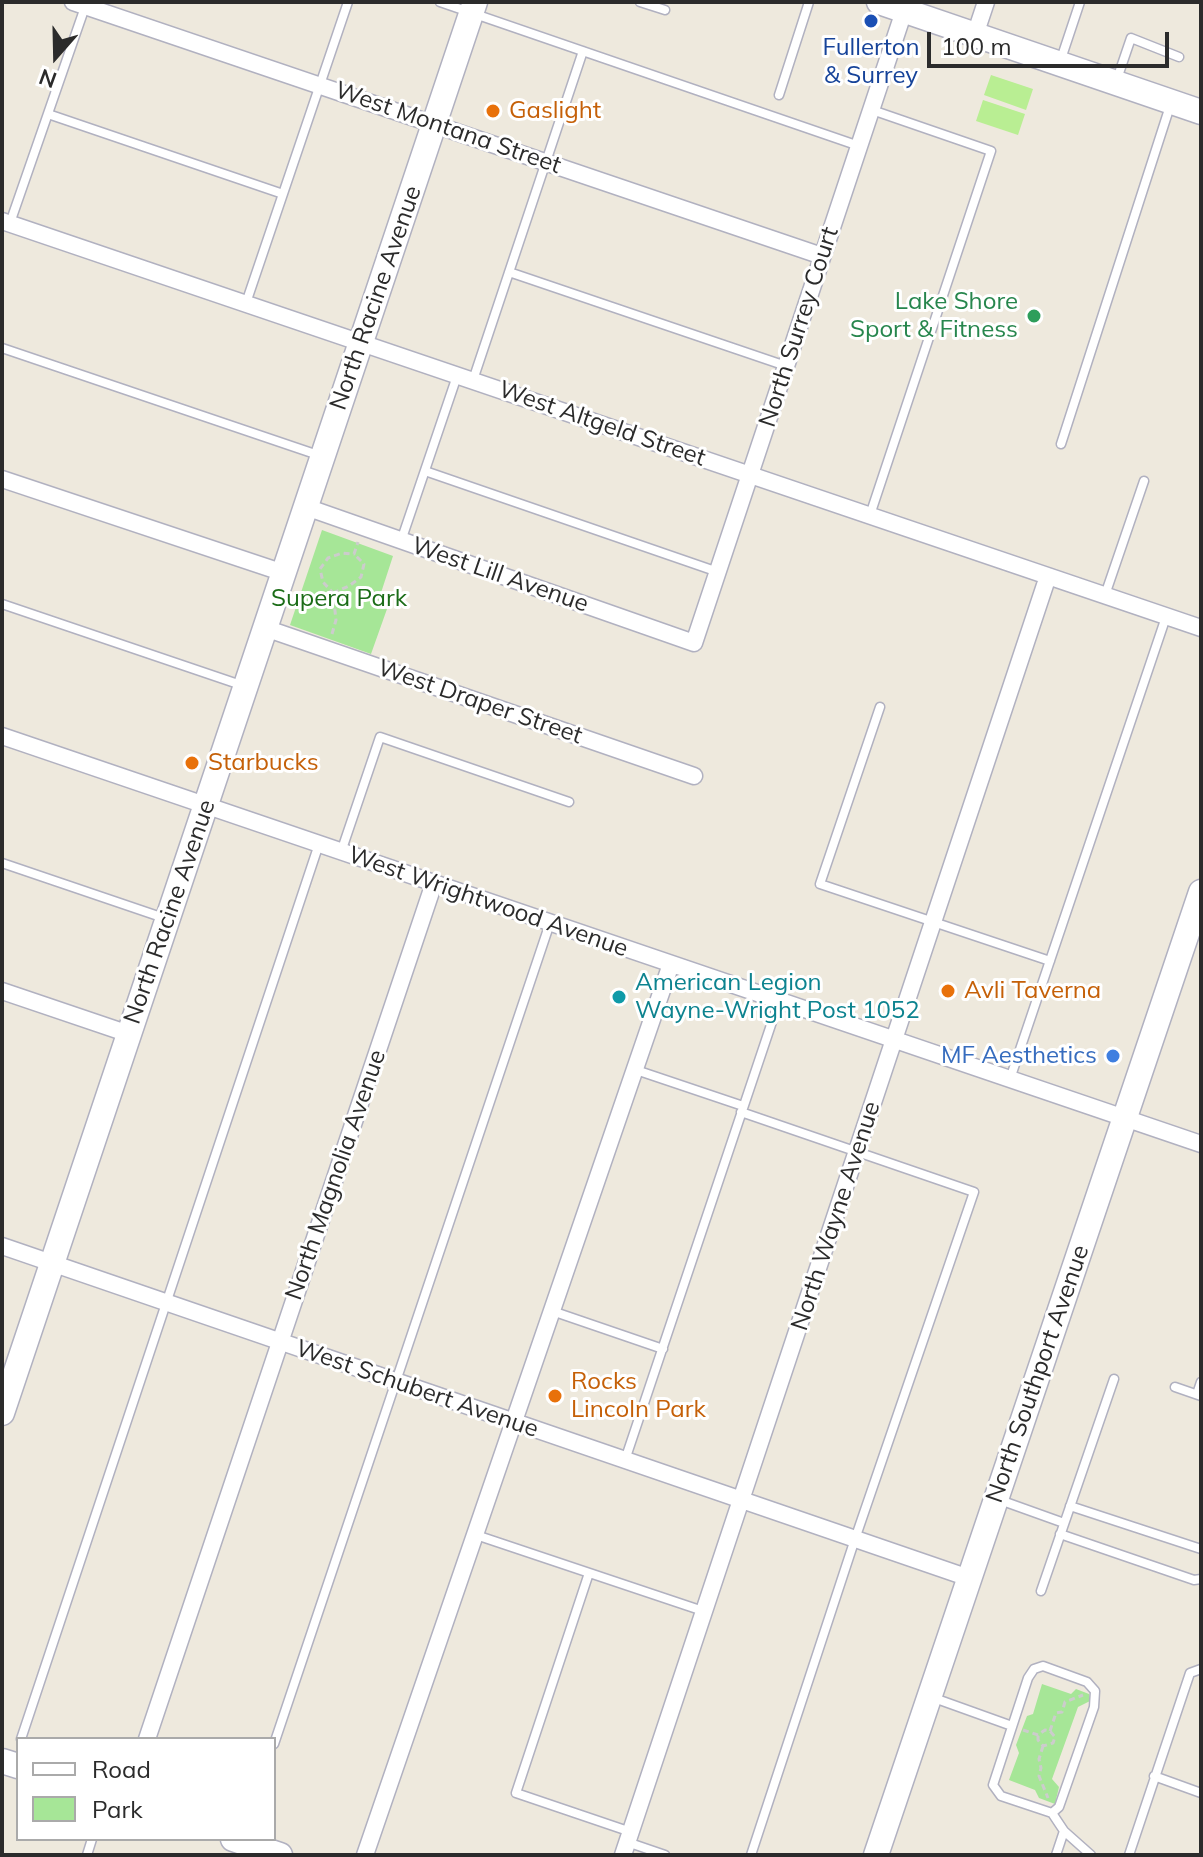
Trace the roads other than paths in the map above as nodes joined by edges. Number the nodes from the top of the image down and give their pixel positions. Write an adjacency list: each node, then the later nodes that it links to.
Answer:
1 (348, 2): 17 (lane)
2 (440, 2): 9 (lane)
3 (640, 2): 10 (lane)
4 (809, 2): 18 (lane)
5 (879, 2): 11 (street)
6 (986, 2): 12 (street)
7 (1080, 2): 15 (lane)
8 (82, 3): 17 (street, West Montana Street); 22 (lane)
9 (473, 7): 13 (lane); 23 (street, North Racine Avenue)
10 (665, 10)
11 (904, 11): 12 (street); 20 (street, North Surrey Court)
12 (975, 35): 15 (street)
13 (583, 51): 24 (lane); 25 (lane)
14 (1179, 57): 16 (lane)
15 (1059, 64): 16 (street)
16 (1116, 83): 19 (street)
17 (320, 85): 23 (street, West Montana Street); 26 (lane)
18 (779, 95)
19 (1171, 102): 21 (street); 35 (lane)
20 (871, 110): 24 (street, North Surrey Court); 42 (lane)
21 (1201, 112)
22 (48, 114): 26 (lane); 27 (lane)
23 (435, 123): 25 (street, West Montana Street); 31 (street, North Racine Avenue)
24 (859, 146): 28 (street, North Surrey Court)
25 (547, 162): 28 (street, West Montana Street); 29 (lane)
26 (283, 194): 30 (lane)
27 (6, 222): 30 (street, West Altgeld Street)
28 (822, 256): 33 (street, North Surrey Court)
29 (509, 272): 33 (lane); 34 (lane)
30 (246, 303): 31 (street, West Altgeld Street)
31 (361, 343): 34 (street, West Altgeld Street); 36 (street, North Racine Avenue)
32 (2, 348): 36 (lane)
33 (786, 366): 38 (street, North Surrey Court)
34 (465, 378): 37 (lane); 38 (street, West Altgeld Street)
35 (1061, 444)
36 (323, 456): 41 (street, North Racine Avenue)
37 (425, 471): 43 (lane); 44 (lane)
38 (750, 475): 42 (street, West Altgeld Street); 44 (street, North Surrey Court)
39 (2, 479): 45 (street)
40 (1144, 481): 47 (lane)
41 (306, 507): 43 (street, West Lill Avenue); 45 (street, North Racine Avenue)
42 (870, 516): 46 (street, West Altgeld Street)
43 (401, 541): 52 (street, West Lill Avenue)
44 (718, 572): 52 (street, North Surrey Court)
45 (284, 573): 50 (street, North Racine Avenue)
46 (1048, 576): 47 (street, West Altgeld Street); 65 (street, North Wayne Avenue)
47 (1105, 595): 49 (street, West Altgeld Street)
48 (2, 604): 53 (lane)
49 (1167, 616): 51 (street, West Altgeld Street); 67 (lane)
50 (265, 628): 53 (street, North Racine Avenue); 56 (street, West Draper Street)
51 (1201, 628)
52 (694, 643)
53 (246, 687): 58 (street, North Racine Avenue)
54 (880, 707): 65 (lane)
55 (2, 736): 58 (street, West Wrightwood Avenue)
56 (694, 776)
57 (569, 802): 60 (lane)
58 (206, 806): 59 (street, West Wrightwood Avenue); 64 (street, North Racine Avenue)
59 (319, 844): 60 (street, West Wrightwood Avenue); 81 (lane)
60 (341, 852): 62 (street, West Wrightwood Avenue)
61 (2, 863): 64 (lane)
62 (434, 883): 66 (street, West Wrightwood Avenue); 83 (street, North Magnolia Avenue)
63 (1201, 892): 76 (street, North Southport Avenue)
64 (168, 919): 71 (street, North Racine Avenue)
65 (933, 922): 67 (lane); 72 (street, North Wayne Avenue)
66 (550, 923): 68 (street, West Wrightwood Avenue); 86 (lane)
67 (1050, 961): 74 (lane)
68 (671, 964): 70 (street, West Wrightwood Avenue); 73 (street)
69 (3, 997): 71 (street)
70 (779, 1001): 72 (street, West Wrightwood Avenue); 75 (lane)
71 (129, 1034): 80 (street, North Racine Avenue)
72 (894, 1040): 74 (street, West Wrightwood Avenue); 78 (street, North Wayne Avenue)
73 (636, 1070): 75 (lane); 82 (street)
74 (1010, 1079): 76 (street, West Wrightwood Avenue)
75 (742, 1109): 78 (lane); 84 (lane)
76 (1124, 1118): 77 (street, West Wrightwood Avenue); 93 (street, North Southport Avenue)
77 (1201, 1144)
78 (857, 1151): 94 (street, North Wayne Avenue); 99 (lane)
79 (2, 1246): 80 (street, West Schubert Avenue)
80 (52, 1264): 81 (street, West Schubert Avenue); 90 (street, North Racine Avenue)
81 (167, 1303): 83 (street, West Schubert Avenue); 109 (lane)
82 (552, 1311): 84 (lane); 91 (street)
83 (280, 1342): 86 (street, West Schubert Avenue); 110 (street, North Magnolia Avenue)
84 (663, 1349): 92 (lane)
85 (1114, 1379): 95 (lane)
86 (395, 1381): 91 (street, West Schubert Avenue); 111 (lane)
87 (1201, 1382): 89 (lane)
88 (1175, 1387): 89 (lane)
89 (1199, 1395)
90 (2, 1413)
91 (514, 1422): 92 (street, West Schubert Avenue); 98 (street)
92 (625, 1460): 94 (street, West Schubert Avenue)
93 (996, 1498): 96 (lane); 102 (street, North Southport Avenue)
94 (741, 1500): 99 (street, West Schubert Avenue); 105 (street, North Wayne Avenue)
95 (1070, 1506): 96 (lane); 100 (lane)
96 (1064, 1523): 97 (lane)
97 (1060, 1534): 103 (lane); 104 (lane)
98 (476, 1535): 101 (lane); 119 (street)
99 (855, 1539): 102 (street, West Schubert Avenue); 121 (lane)
100 (1201, 1549)
101 (589, 1573): 105 (lane); 117 (lane)
102 (969, 1578): 107 (street, North Southport Avenue)
103 (1201, 1579)
104 (1041, 1591)
105 (704, 1611): 117 (street, North Wayne Avenue)
106 (1201, 1669): 112 (lane)
107 (929, 1696): 108 (lane); 122 (street, North Southport Avenue)
108 (1012, 1726): 114 (lane); 114 (lane)
109 (22, 1737)
110 (148, 1737)
111 (276, 1738)
112 (1154, 1776): 113 (lane); 125 (lane)
113 (1201, 1793)
114 (1052, 1813): 115 (lane)
115 (1064, 1831): 123 (lane); 124 (lane)
116 (242, 1841): 118 (street)
117 (627, 1843): 120 (lane)
118 (280, 1855)
119 (365, 1855)
120 (665, 1855)
121 (751, 1855)
122 (876, 1855)
123 (1056, 1855)
124 (1091, 1855)
125 (1129, 1855)

